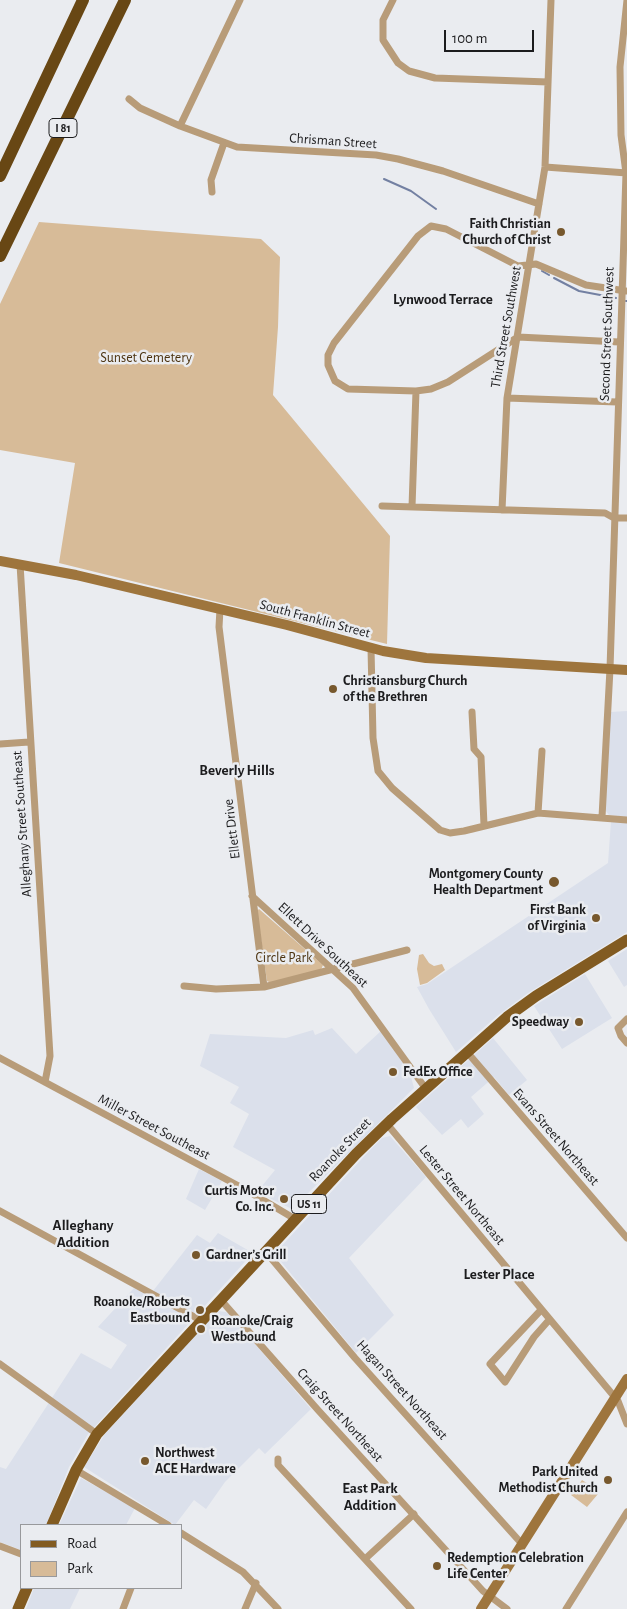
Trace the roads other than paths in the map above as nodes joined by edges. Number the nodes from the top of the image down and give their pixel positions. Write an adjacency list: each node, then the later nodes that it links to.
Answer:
1 (83, 0): 14 (highway, I 81)
2 (125, 0): 17 (highway, I 81)
3 (240, 0): 9 (street)
4 (393, 0): 7 (street)
5 (551, 0): 7 (street, Third Street Southwest)
6 (626, 0): 10 (street, Second Street Southwest)
7 (548, 82): 12 (street, Third Street Southwest)
8 (129, 99): 9 (street, Chrisman Street)
9 (180, 126): 11 (street, Chrisman Street)
10 (624, 134): 13 (street, Second Street Southwest)
11 (224, 143): 15 (street); 16 (street, Chrisman Street)
12 (545, 167): 13 (street); 16 (street, Third Street Southwest)
13 (626, 173): 19 (street, Second Street Southwest)
14 (0, 176)
15 (212, 192)
16 (539, 204): 18 (street, Third Street Southwest)
17 (0, 256)
18 (530, 265): 19 (street); 20 (street, Third Street Southwest); 22 (street)
19 (625, 290): 21 (street, Second Street Southwest)
20 (518, 337): 21 (street); 22 (street); 23 (street, Third Street Southwest)
21 (619, 342): 24 (street, Second Street Southwest)
22 (416, 391): 26 (street)
23 (507, 398): 24 (street); 27 (street, Third Street Southwest)
24 (617, 402): 28 (street, Second Street Southwest)
25 (382, 506): 26 (street)
26 (412, 507): 27 (street)
27 (502, 510): 28 (street)
28 (614, 518): 29 (street); 34 (street, Second Street Southwest)
29 (627, 518)
30 (0, 561): 31 (main road, South Franklin Street)
31 (20, 564): 32 (main road, South Franklin Street); 37 (street, Alleghany Street Southeast)
32 (220, 609): 33 (main road, South Franklin Street); 44 (street, Ellett Drive)
33 (371, 648): 34 (main road, South Franklin Street); 43 (street)
34 (610, 670): 35 (main road, South Franklin Street); 41 (street, Second Street Southwest)
35 (627, 670)
36 (472, 712): 43 (street)
37 (29, 742): 38 (street); 54 (street, Alleghany Street Southeast)
38 (0, 744)
39 (542, 751): 40 (street)
40 (538, 813): 41 (street); 43 (street)
41 (602, 817): 42 (street)
42 (627, 820)
43 (484, 824)
44 (252, 896): 47 (street, Ellett Drive Southeast); 49 (street, Ellett Drive)
45 (627, 940): 52 (main road, Roanoke Street / US 11)
46 (407, 950): 47 (street)
47 (333, 970): 49 (street); 55 (street, Ellett Drive Southeast)
48 (184, 986): 49 (street)
49 (264, 987)
50 (627, 1019): 51 (street)
51 (627, 1043)
52 (466, 1052): 55 (main road, Roanoke Street / US 11); 59 (street, Evans Street Northeast)
53 (0, 1058): 54 (street, Miller Street Southeast)
54 (45, 1082): 58 (street, Miller Street Southeast)
55 (426, 1088): 56 (main road, Roanoke Street / US 11)
56 (386, 1124): 58 (main road, Roanoke Street / US 11); 62 (street, Lester Street Northeast)
57 (0, 1211): 63 (street)
58 (295, 1219): 60 (main road, Roanoke Street / US 11)
59 (627, 1238)
60 (264, 1252): 61 (main road, Roanoke Street / US 11); 77 (street, Hagan Street Northeast)
61 (220, 1299): 63 (main road, Roanoke Street / US 11); 73 (street, Craig Street Northeast)
62 (541, 1310): 64 (street, Lester Street Northeast); 64 (street)
63 (200, 1320): 69 (main road, Roanoke Street / US 11)
64 (549, 1320): 67 (street, Lester Street Northeast)
65 (0, 1364): 69 (street)
66 (627, 1379): 67 (main road)
67 (614, 1398): 68 (street, Lester Street Northeast); 77 (main road)
68 (627, 1424)
69 (97, 1434): 71 (main road, Roanoke Street / US 11)
70 (278, 1460): 80 (street)
71 (76, 1470): 74 (street); 75 (main road, Roanoke Street / US 11)
72 (627, 1512): 92 (street)
73 (414, 1514): 80 (street); 84 (street, Craig Street Northeast)
74 (160, 1523)
75 (52, 1524)
76 (182, 1534): 81 (street)
77 (522, 1544): 84 (main road)
78 (0, 1546): 79 (street)
79 (20, 1554)
80 (365, 1558): 89 (street)
81 (256, 1583): 87 (street); 88 (street)
82 (27, 1589): 85 (main road)
83 (131, 1589): 86 (street)
84 (489, 1596): 90 (main road); 91 (street, Craig Street Northeast)
85 (18, 1609)
86 (123, 1609)
87 (245, 1609)
88 (278, 1609)
89 (411, 1609)
90 (481, 1609)
91 (507, 1609)
92 (566, 1609)

